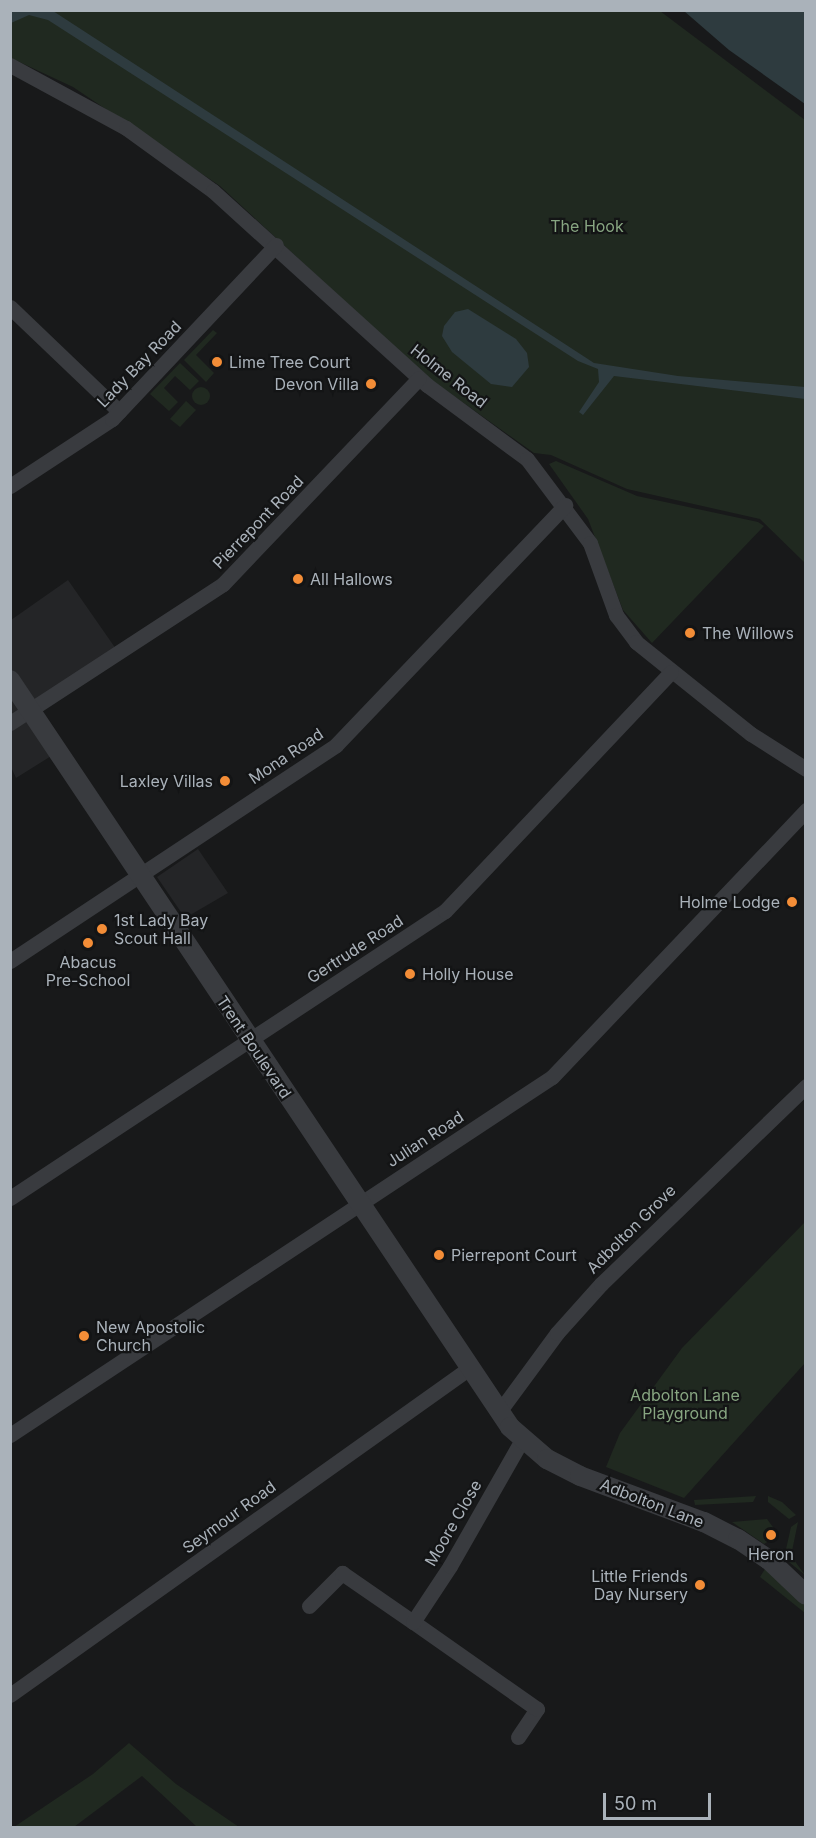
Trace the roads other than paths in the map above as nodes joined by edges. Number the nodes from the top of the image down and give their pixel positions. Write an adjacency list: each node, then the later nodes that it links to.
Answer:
1 (10, 65): 2 (street, Holme Road)
2 (276, 246): 4 (street, Holme Road); 5 (street, Lady Bay Road)
3 (10, 307): 5 (street)
4 (419, 378): 7 (street, Holme Road); 10 (street, Pierrepont Road)
5 (119, 411): 6 (street, Lady Bay Road)
6 (10, 486)
7 (565, 505): 8 (street, Holme Road); 14 (street, Mona Road)
8 (671, 672): 12 (street, Holme Road); 16 (street, Gertrude Road)
9 (10, 680): 10 (street, Trent Boulevard)
10 (31, 711): 11 (street, Pierrepont Road); 14 (street, Trent Boulevard)
11 (10, 723)
12 (806, 769)
13 (806, 810): 19 (street, Julian Road)
14 (140, 875): 15 (street, Mona Road); 16 (street, Trent Boulevard)
15 (10, 961)
16 (249, 1040): 18 (street, Gertrude Road); 19 (street, Trent Boulevard)
17 (806, 1086): 21 (street, Adbolton Grove)
18 (10, 1198)
19 (359, 1205): 20 (street, Trent Boulevard); 22 (street, Julian Road)
20 (468, 1369): 21 (street, Trent Boulevard); 27 (street, Seymour Road)
21 (499, 1412): 23 (street, Adbolton Lane)
22 (10, 1435)
23 (522, 1440): 24 (street, Adbolton Lane); 26 (street, Moore Close)
24 (806, 1595)
25 (309, 1606): 26 (street)
26 (412, 1622): 28 (street)
27 (10, 1695)
28 (518, 1737)

